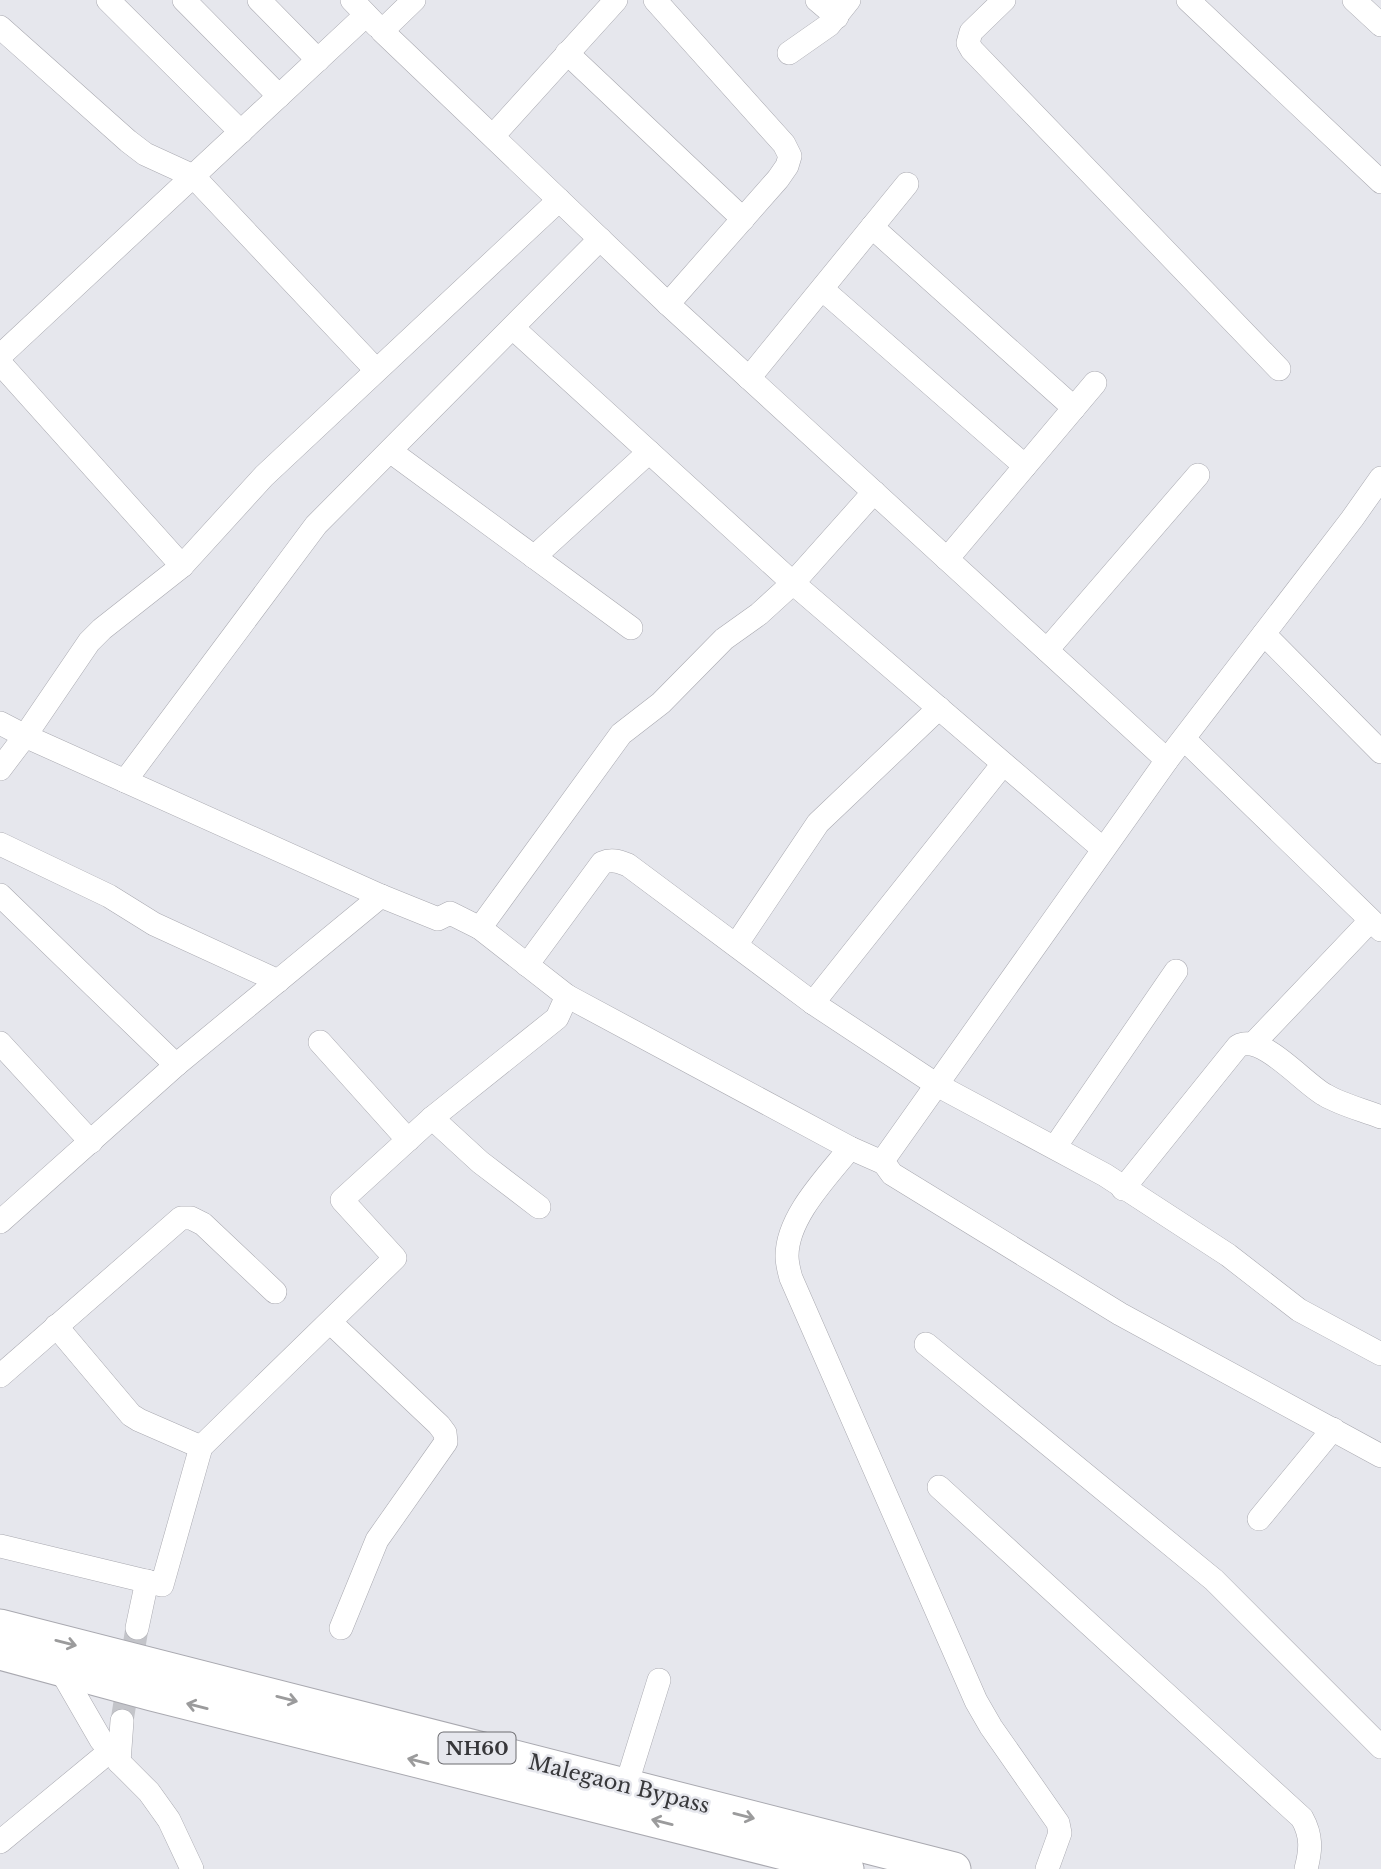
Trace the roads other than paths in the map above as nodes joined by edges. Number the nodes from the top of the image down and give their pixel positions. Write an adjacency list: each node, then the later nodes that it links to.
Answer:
1 (108, 0): 19 (street)
2 (184, 0): 18 (street)
3 (259, 0): 17 (street)
4 (414, 0): 12 (street)
5 (616, 0): 15 (street)
6 (655, 0): 25 (street)
7 (817, 0): 11 (street)
8 (1004, 0): 33 (street)
9 (1188, 0): 22 (street)
10 (1354, 0): 13 (street)
11 (843, 8): 16 (street)
12 (367, 15): 17 (street); 20 (street)
13 (1381, 25)
14 (0, 27): 21 (street)
15 (567, 53): 20 (street); 25 (street)
16 (789, 53)
17 (318, 60): 18 (street)
18 (279, 96): 19 (street)
19 (241, 132): 21 (street)
20 (492, 136): 24 (street)
21 (193, 176): 31 (street); 34 (street)
22 (1381, 182)
23 (907, 184): 26 (street)
24 (559, 200): 27 (street); 34 (street)
25 (743, 219): 29 (street)
26 (872, 227): 28 (street); 37 (street)
27 (600, 239): 29 (street); 30 (street)
28 (822, 289): 35 (street); 40 (street)
29 (668, 304): 35 (street)
30 (513, 328): 38 (street); 39 (street)
31 (0, 356)
32 (0, 363): 47 (street)
33 (1279, 369)
34 (376, 370): 47 (street)
35 (749, 378): 43 (street)
36 (1095, 383): 37 (street)
37 (1074, 408): 40 (street)
38 (390, 451): 45 (street); 60 (street)
39 (649, 452): 45 (street); 48 (street)
40 (1025, 466): 46 (street)
41 (1198, 475): 51 (street)
42 (1381, 478): 44 (street)
43 (874, 492): 46 (street); 48 (street)
44 (1373, 508): 50 (street)
45 (534, 557): 49 (street)
46 (947, 559): 51 (street)
47 (182, 566): 54 (street)
48 (793, 583): 52 (street); 66 (street)
49 (631, 628)
50 (1264, 634): 55 (street); 56 (street)
51 (1046, 650): 57 (street)
52 (939, 708): 58 (street); 67 (street)
53 (0, 723): 54 (street)
54 (25, 736): 59 (street); 60 (street)
55 (1184, 739): 57 (street); 65 (street)
56 (1381, 752)
57 (1167, 760): 62 (street)
58 (1003, 764): 62 (street); 72 (street)
59 (0, 769)
60 (125, 781): 64 (street)
61 (0, 844): 70 (street)
62 (1103, 849): 77 (street)
63 (0, 895): 76 (street)
64 (381, 896): 66 (street); 70 (street)
65 (1376, 925): 75 (street)
66 (480, 928): 68 (street)
67 (736, 945): 68 (street); 72 (street)
68 (527, 965): 71 (street)
69 (1176, 971): 83 (street)
70 (278, 981): 76 (street)
71 (567, 996): 79 (street); 82 (street)
72 (813, 1003): 77 (street)
73 (320, 1042): 80 (street)
74 (0, 1043): 81 (street)
75 (1254, 1043): 78 (street); 85 (street)
76 (176, 1065): 81 (street)
77 (937, 1086): 83 (street); 84 (street)
78 (1381, 1117)
79 (432, 1118): 80 (street); 86 (street)
80 (408, 1140): 89 (street)
81 (91, 1142): 87 (street)
82 (850, 1147): 84 (street); 115 (street)
83 (1055, 1147): 85 (street)
84 (884, 1163): 94 (street)
85 (1123, 1189): 92 (street)
86 (540, 1208)
87 (0, 1222)
88 (275, 1292): 90 (street)
89 (330, 1322): 95 (street); 103 (street)
90 (56, 1326): 93 (street); 95 (street)
91 (926, 1344): 108 (street)
92 (1381, 1354)
93 (0, 1376)
94 (1333, 1429): 96 (street); 98 (street)
95 (201, 1447): 100 (street)
96 (1378, 1449)
97 (939, 1487): 116 (street)
98 (1259, 1519)
99 (0, 1546): 100 (street)
100 (147, 1581): 102 (street)
101 (0, 1626): 110 (highway, Malegaon Bypass / NH60, one-way to 110)
102 (136, 1628)
103 (341, 1628)
104 (0, 1653): 105 (highway, Malegaon Bypass / NH60)
105 (60, 1669): 109 (street); 113 (highway, Malegaon Bypass / NH60, one-way to 105)
106 (659, 1680): 110 (street)
107 (121, 1721): 109 (street)
108 (1376, 1732)
109 (114, 1757): 111 (street); 112 (street)
110 (626, 1786): 114 (highway, Malegaon Bypass / NH60, one-way to 114)
111 (0, 1842)
112 (192, 1869)
113 (847, 1869)
114 (954, 1869)
115 (1047, 1869)
116 (1306, 1869)

